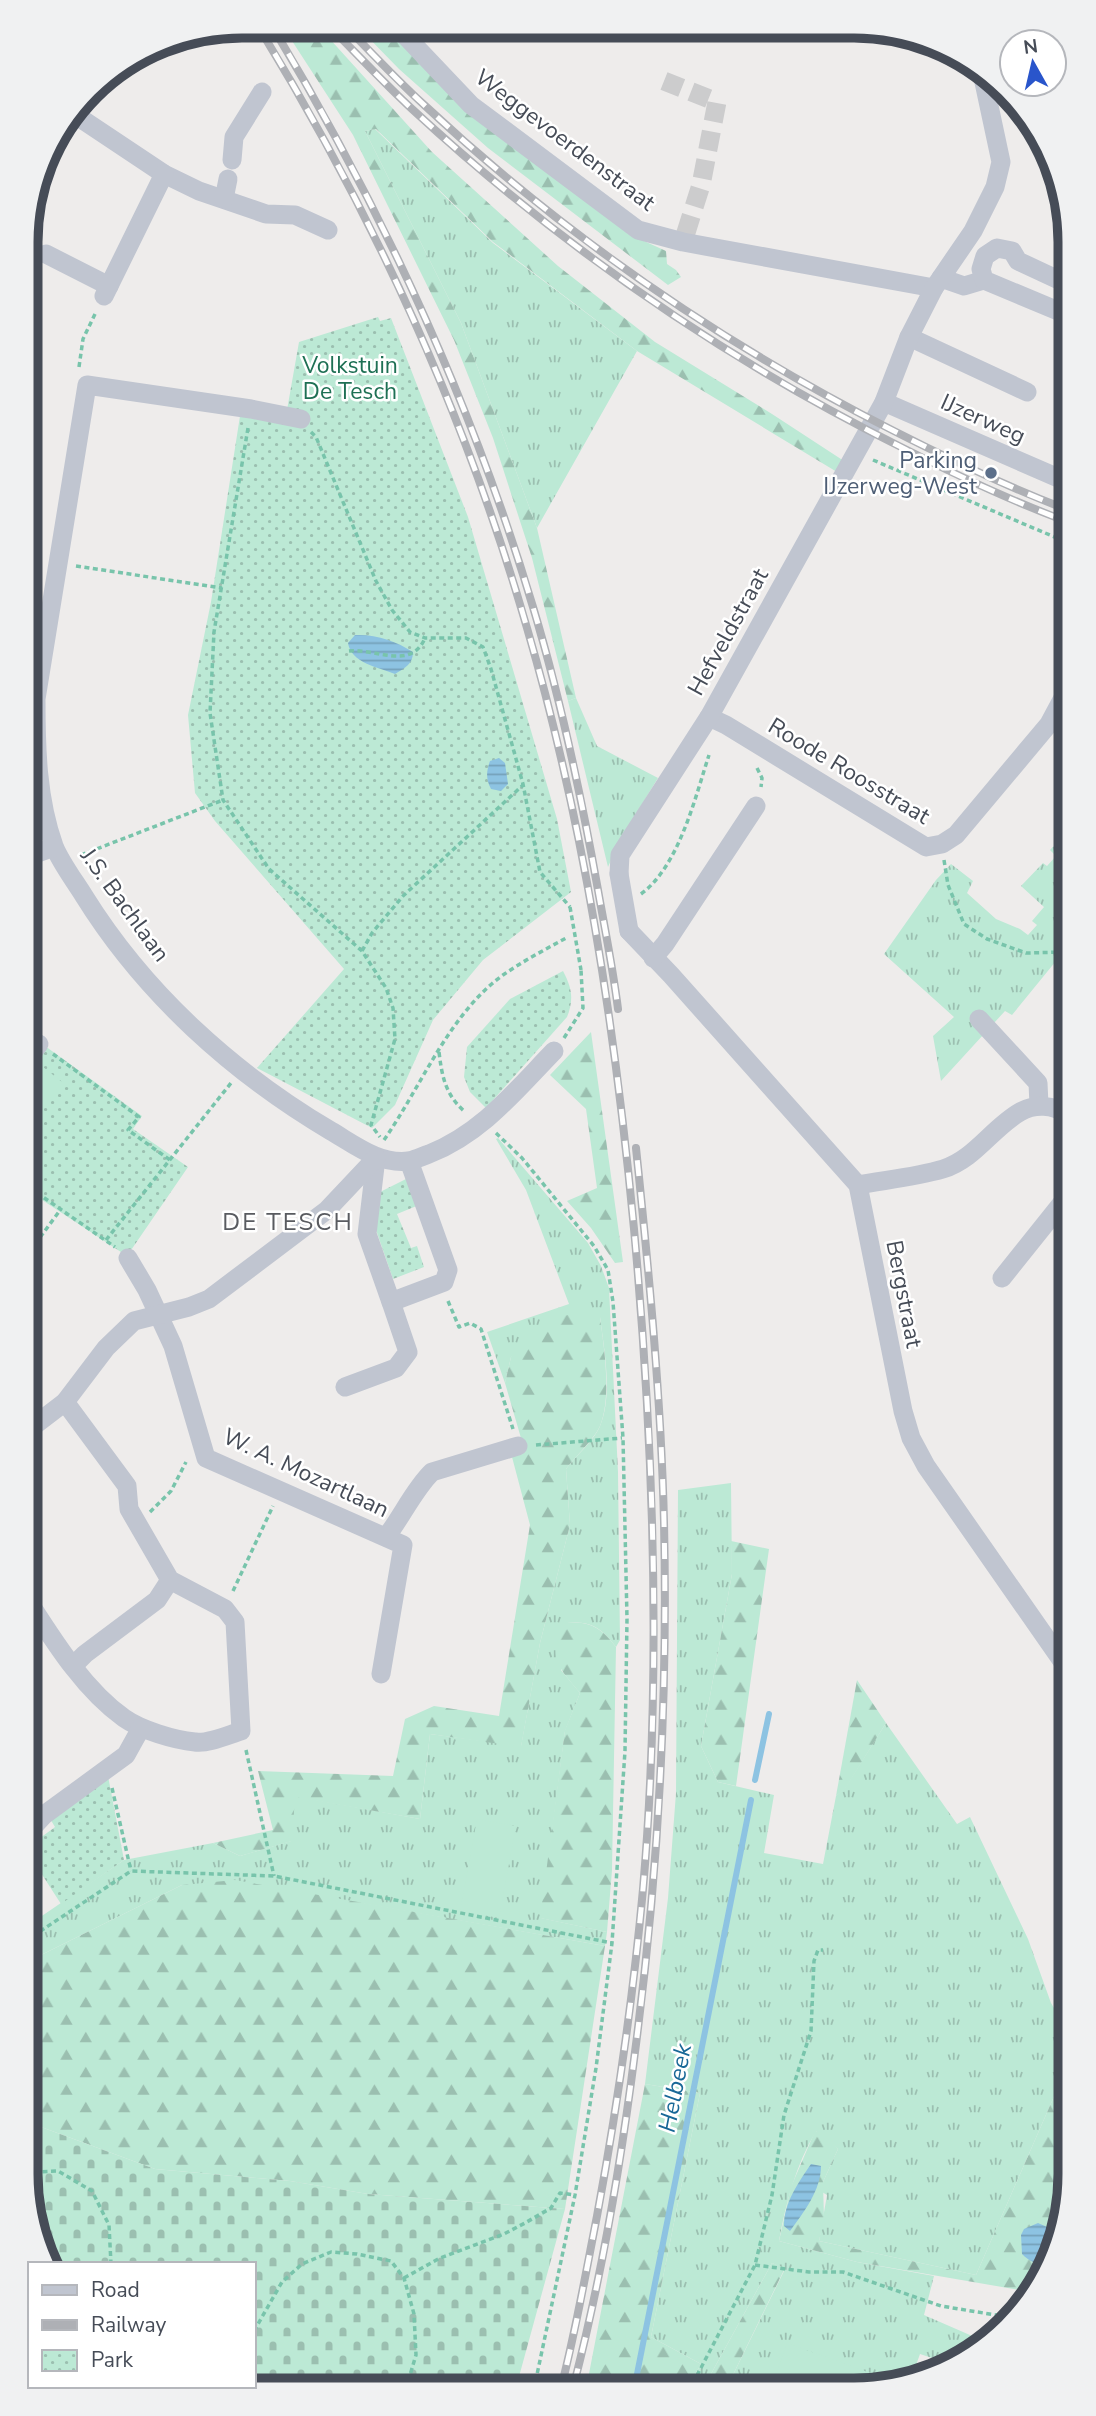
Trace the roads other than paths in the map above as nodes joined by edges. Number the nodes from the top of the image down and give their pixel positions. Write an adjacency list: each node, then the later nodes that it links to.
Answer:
1 (408, 39): 11 (street, Weggevoerdenstraat)
2 (985, 87): 11 (street, Hefveldstraat)
3 (262, 92): 6 (street)
4 (81, 118): 5 (street)
5 (163, 174): 6 (street); 8 (street)
6 (224, 200): 7 (street)
7 (328, 230)
8 (46, 254)
9 (984, 280): 10 (street); 11 (street, Weggevoerdenstraat); 12 (street)
10 (1058, 280)
11 (938, 283): 13 (street, Hefveldstraat)
12 (1058, 311)
13 (909, 337): 14 (street); 15 (street, Hefveldstraat)
14 (1027, 392)
15 (884, 402): 17 (street, IJzerweg); 20 (street, Hefveldstraat)
16 (300, 419): 18 (street, J.S. Bachlaan)
17 (1058, 478)
18 (39, 692)
19 (1058, 707): 20 (street, Roode Roosstraat)
20 (717, 721): 25 (street, Hefveldstraat, bridge)
21 (39, 771): 23 (street, J.S. Bachlaan)
22 (756, 806): 25 (street)
23 (58, 854): 24 (street); 30 (street, J.S. Bachlaan)
24 (39, 855)
25 (653, 958): 32 (street)
26 (979, 1019): 28 (street)
27 (554, 1051): 31 (street)
28 (1039, 1105): 29 (street); 32 (street)
29 (1058, 1109)
30 (376, 1158): 31 (street); 36 (street); 37 (street)
31 (409, 1161): 36 (street)
32 (858, 1185): 45 (street, Bergstraat)
33 (1058, 1209): 35 (street)
34 (128, 1258): 37 (street)
35 (1002, 1278)
36 (391, 1302): 38 (street)
37 (157, 1314): 39 (street); 42 (street, W. A. Mozartlaan)
38 (345, 1387)
39 (65, 1402): 40 (street); 43 (street)
40 (38, 1419)
41 (518, 1446): 42 (street)
42 (386, 1537): 47 (street, W. A. Mozartlaan)
43 (170, 1580): 46 (street); 48 (street)
44 (38, 1616): 46 (street)
45 (1057, 1653)
46 (73, 1666): 48 (street)
47 (381, 1674)
48 (141, 1728): 49 (street)
49 (38, 1821)

